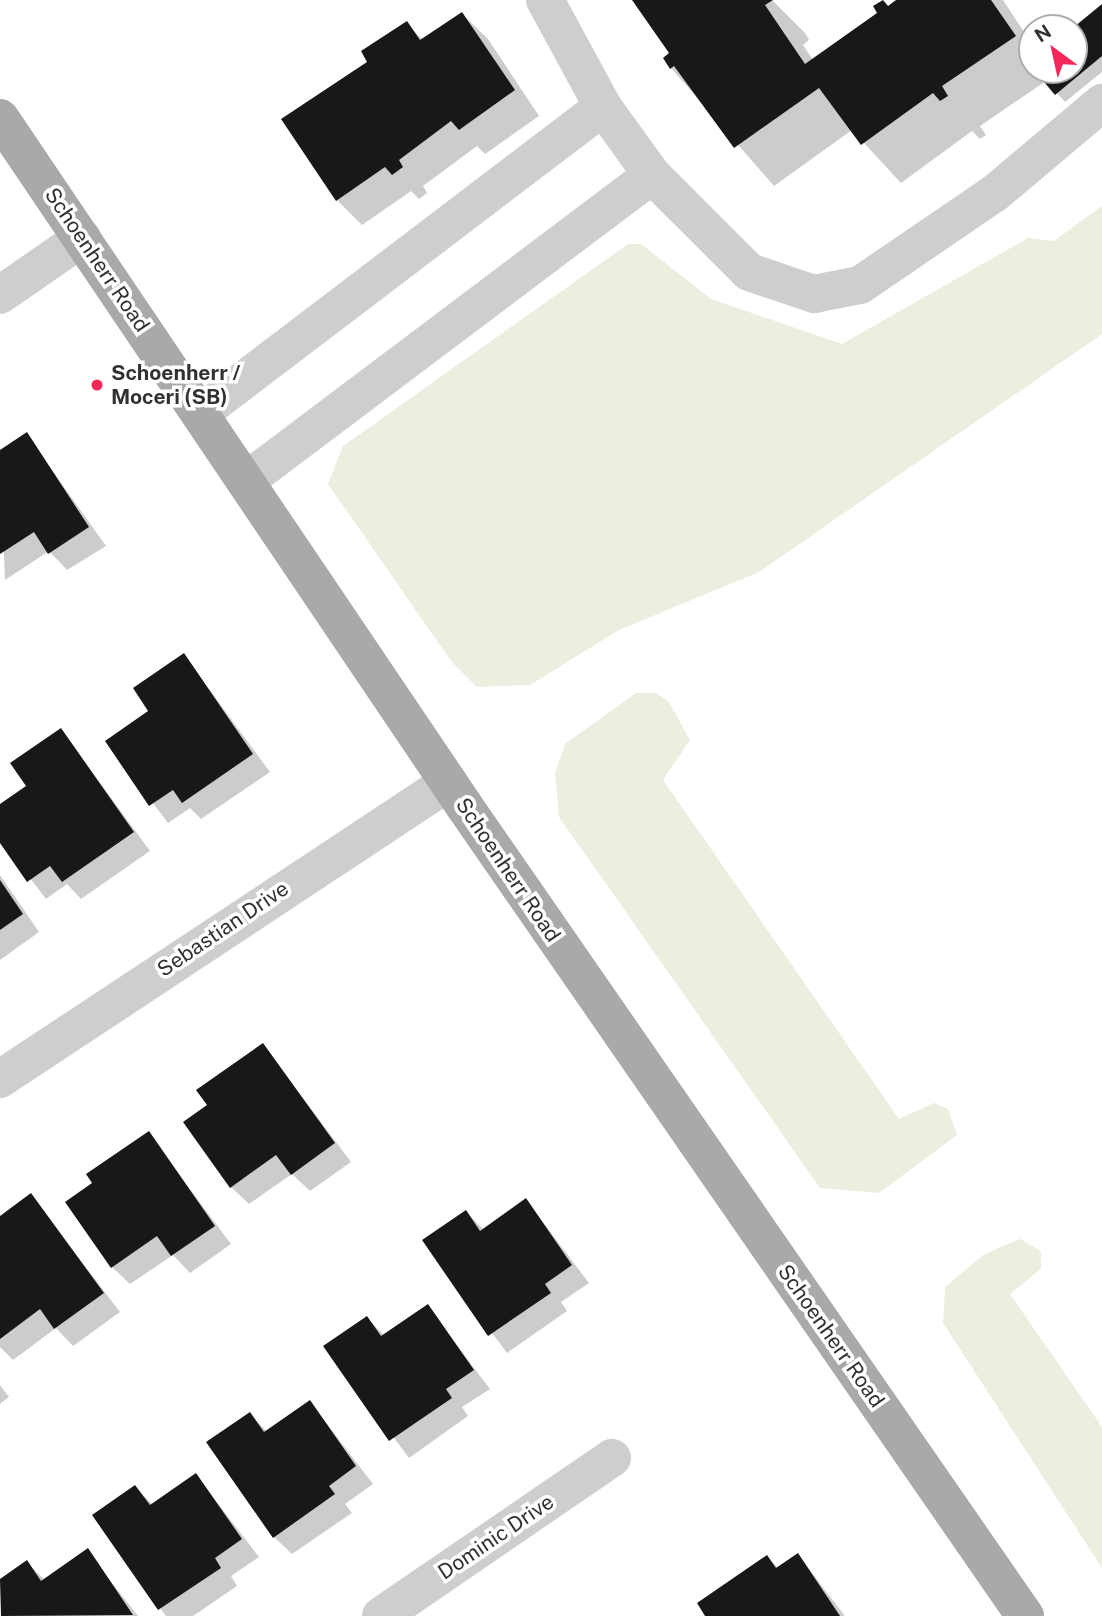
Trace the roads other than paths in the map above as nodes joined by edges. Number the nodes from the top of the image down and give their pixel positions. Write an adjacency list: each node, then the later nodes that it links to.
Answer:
1 (545, 0): 3 (street)
2 (1102, 103): 5 (street)
3 (603, 107): 5 (street); 8 (street)
4 (0, 118): 6 (main road, Schoenherr Road)
5 (652, 174): 9 (street)
6 (82, 237): 7 (street); 8 (main road, Schoenherr Road)
7 (0, 295)
8 (202, 412): 9 (main road, Schoenherr Road)
9 (247, 480): 10 (main road, Schoenherr Road)
10 (449, 782): 11 (street, Sebastian Drive); 14 (main road, Schoenherr Road)
11 (0, 1079)
12 (612, 1458): 13 (street, Dominic Drive)
13 (381, 1616)
14 (1025, 1616)

